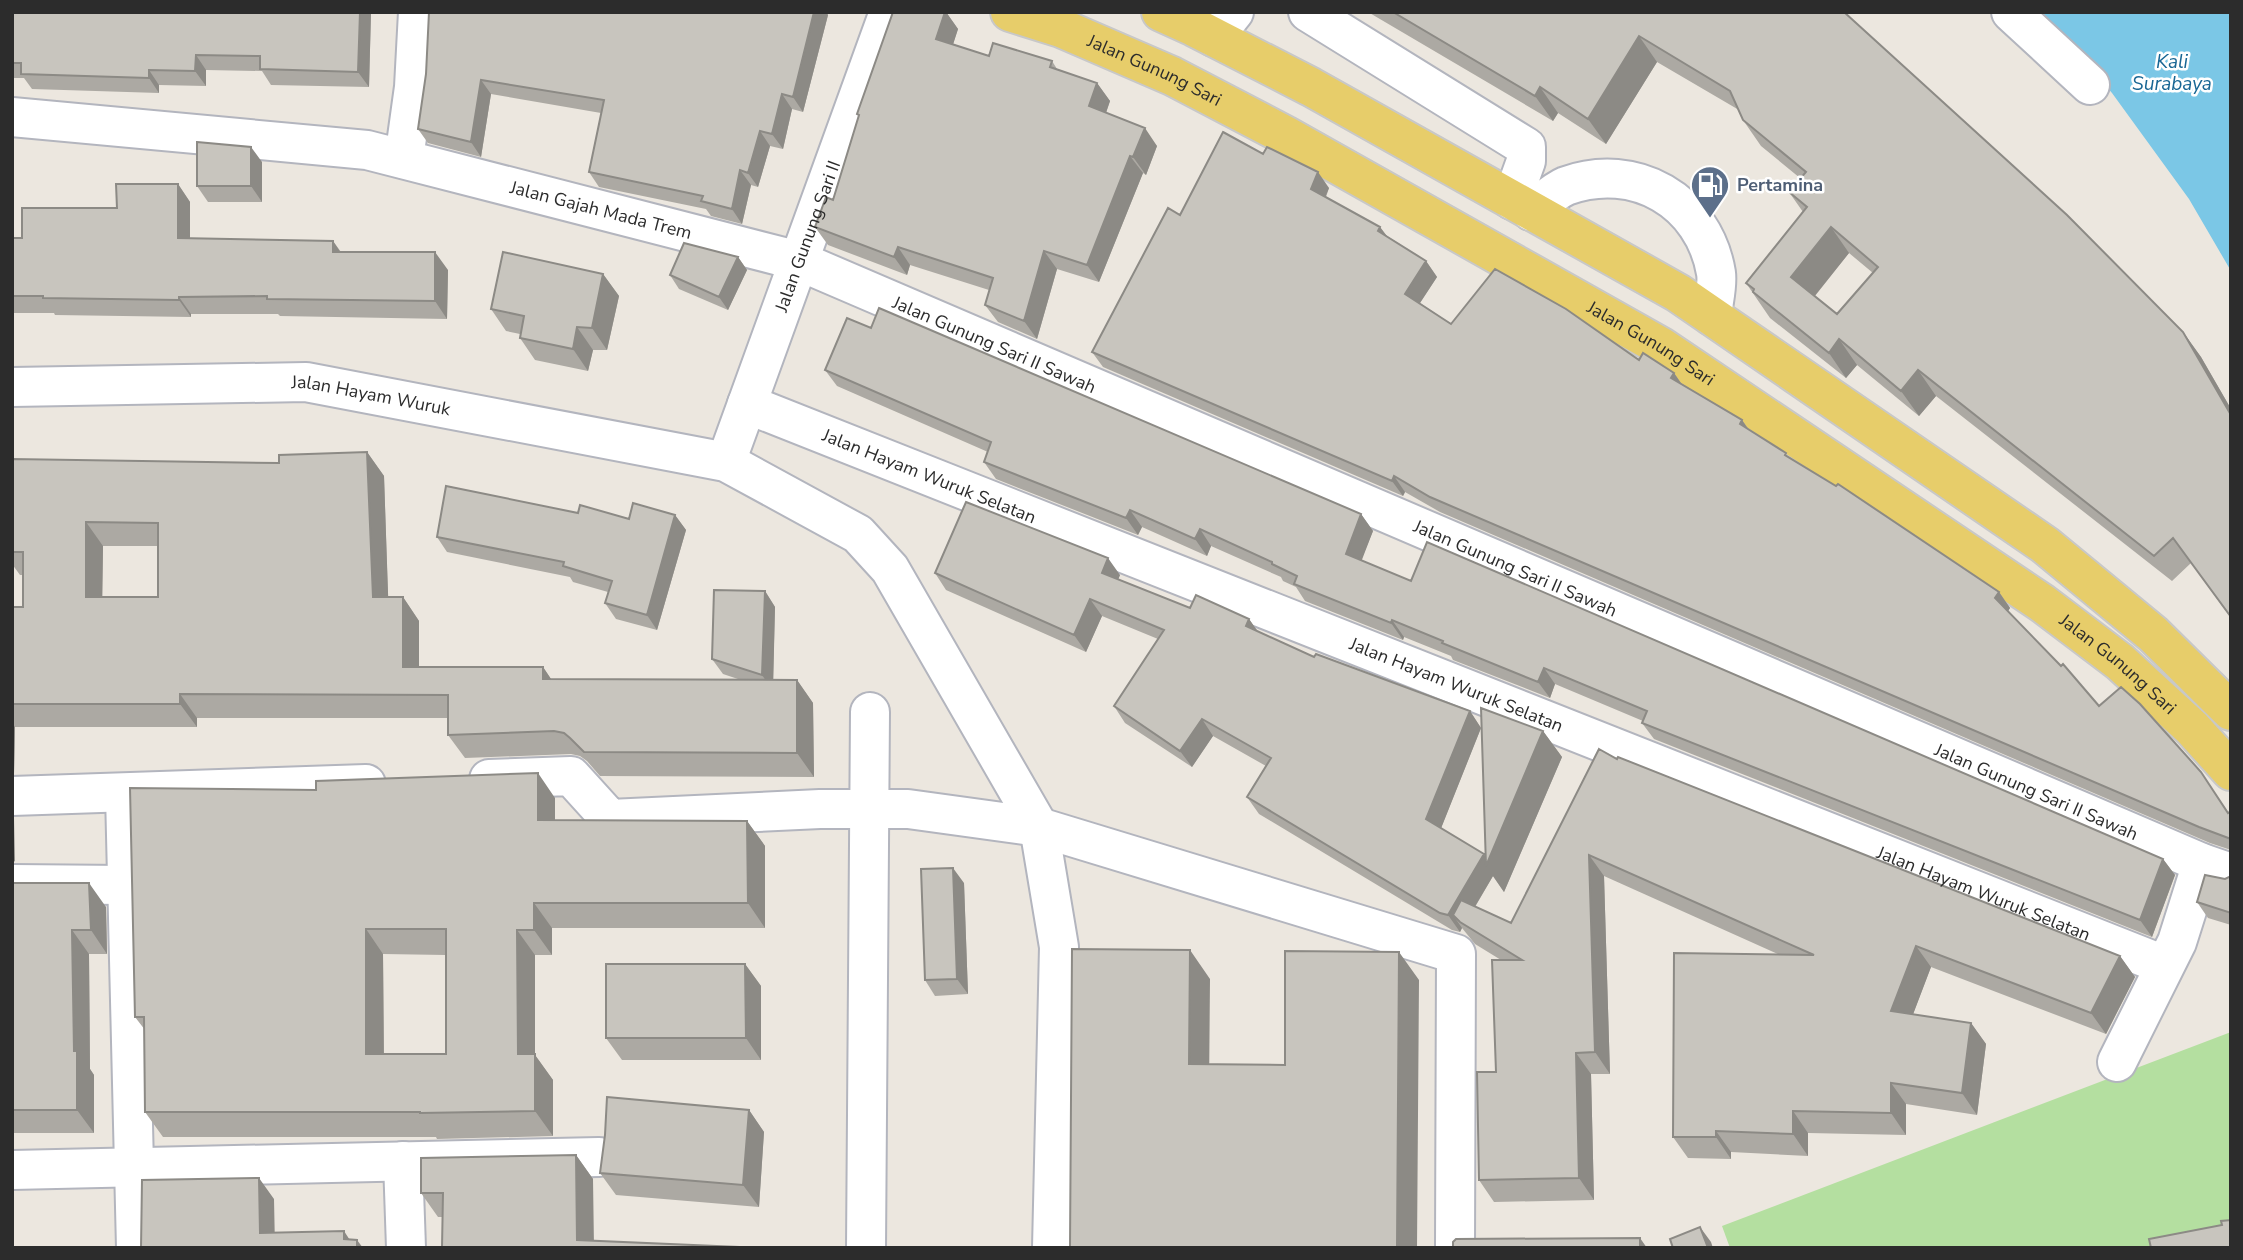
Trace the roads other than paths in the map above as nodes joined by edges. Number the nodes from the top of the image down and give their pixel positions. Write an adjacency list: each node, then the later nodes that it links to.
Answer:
1 (418, 12): 9 (street)
2 (889, 12): 11 (street, Jalan Gunung Sari II)
3 (1010, 12): 17 (main road, Jalan Gunung Sari)
4 (1308, 12): 10 (street)
5 (2011, 12): 7 (street)
6 (1201, 20): 10 (main road)
7 (2090, 85)
8 (12, 117): 9 (street, Jalan Gajah Mada Trem)
9 (404, 159): 11 (street, Jalan Gajah Mada Trem)
10 (1521, 206): 12 (main road); 12 (street)
11 (799, 261): 14 (street, Jalan Gunung Sari II); 27 (street, Jalan Gunung Sari II Sawah)
12 (1712, 316): 16 (main road)
13 (12, 387): 15 (street, Jalan Hayam Wuruk)
14 (747, 404): 15 (street, Jalan Gunung Sari II); 30 (street, Jalan Hayam Wuruk Selatan)
15 (726, 462): 26 (street, Jalan Hayam Wuruk)
16 (2070, 565): 17 (main road); 18 (main road)
17 (2042, 603): 20 (main road, Jalan Gunung Sari)
18 (2231, 710)
19 (870, 712): 25 (street)
20 (2231, 771)
21 (460, 780): 25 (street)
22 (404, 783): 23 (street)
23 (125, 793): 24 (street); 29 (street)
24 (12, 796)
25 (868, 808): 26 (street); 38 (street)
26 (1040, 827): 39 (street); 40 (street)
27 (2216, 868): 30 (street)
28 (12, 884): 29 (street)
29 (126, 885): 34 (street)
30 (2164, 965): 31 (street)
31 (2117, 1062)
32 (599, 1157): 33 (street)
33 (403, 1161): 34 (street); 37 (street)
34 (135, 1167): 35 (street); 36 (street)
35 (12, 1170)
36 (136, 1248)
37 (406, 1248)
38 (866, 1248)
39 (1052, 1248)
40 (1455, 1248)

